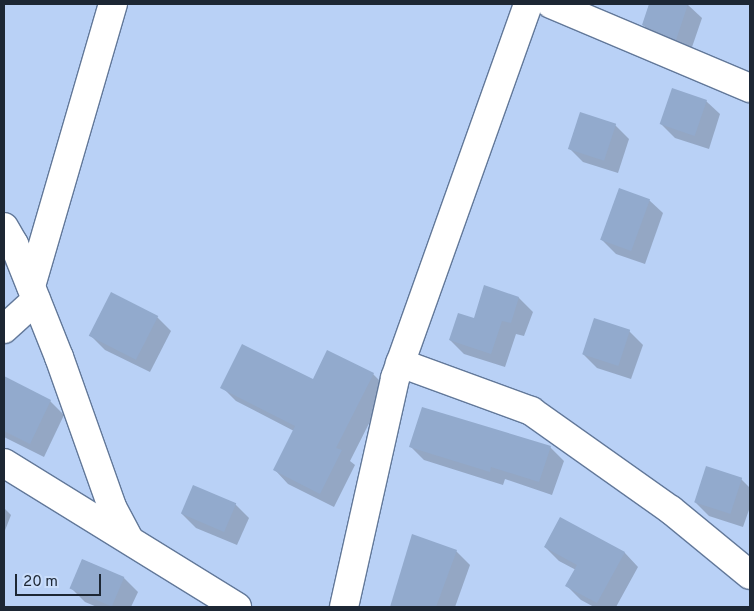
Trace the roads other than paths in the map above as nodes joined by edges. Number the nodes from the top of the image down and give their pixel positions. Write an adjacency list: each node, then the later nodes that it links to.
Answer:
1 (113, 4): 6 (street)
2 (528, 4): 8 (street)
3 (551, 4): 4 (street)
4 (750, 88)
5 (4, 227): 6 (street)
6 (33, 293): 7 (street); 10 (street)
7 (4, 329)
8 (400, 363): 11 (street); 13 (street)
9 (4, 463): 10 (street)
10 (129, 539): 12 (street)
11 (750, 575)
12 (237, 607)
13 (344, 607)

